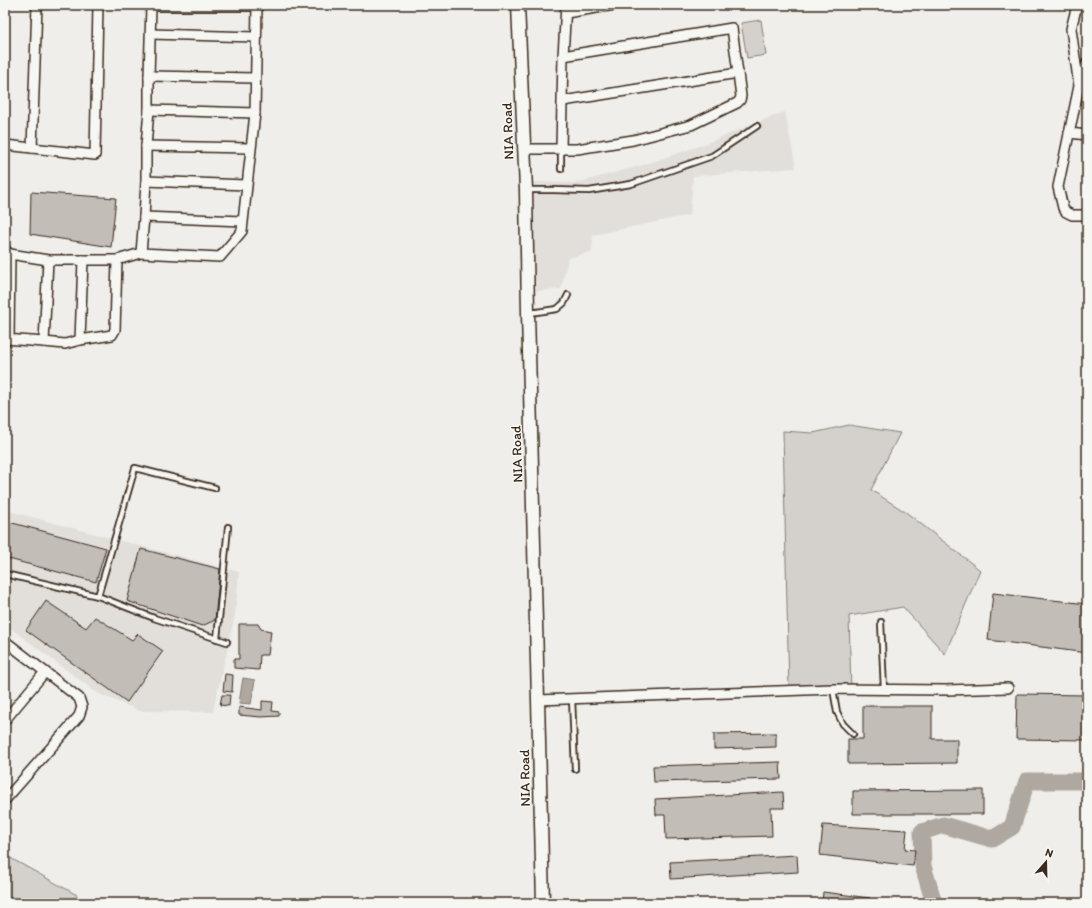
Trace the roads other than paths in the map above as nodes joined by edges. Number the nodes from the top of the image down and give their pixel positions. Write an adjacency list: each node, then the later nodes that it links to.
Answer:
1 (37, 5): 25 (street)
2 (98, 5): 25 (street)
3 (151, 5): 7 (street); 9 (street)
4 (518, 5): 27 (street, NIA Road)
5 (615, 5): 8 (street)
6 (1079, 5): 16 (street)
7 (257, 6): 10 (street)
8 (566, 9): 11 (street)
9 (151, 34): 10 (street); 14 (street)
10 (256, 37): 15 (street)
11 (563, 56): 13 (street); 17 (street)
12 (1087, 64): 16 (street)
13 (738, 73): 17 (street); 28 (street)
14 (149, 76): 15 (street); 18 (street)
15 (255, 78): 19 (street)
16 (1079, 86): 21 (street)
17 (563, 101): 28 (street)
18 (149, 110): 19 (street); 24 (street)
19 (255, 113): 26 (street)
20 (758, 126): 32 (lane)
21 (1070, 133): 22 (street); 33 (street)
22 (1087, 135)
23 (5, 145): 25 (street)
24 (146, 146): 26 (street); 30 (street)
25 (32, 148)
26 (250, 148): 31 (street)
27 (524, 149): 28 (street); 32 (street, NIA Road)
28 (561, 149): 29 (lane)
29 (561, 169)
30 (146, 181): 31 (street); 34 (street)
31 (246, 185): 35 (street)
32 (526, 190): 42 (street, NIA Road)
33 (1087, 215)
34 (144, 217): 35 (street); 37 (street)
35 (242, 221): 37 (street)
36 (8, 252): 38 (street); 43 (street)
37 (141, 253): 40 (street)
38 (48, 260): 39 (street); 45 (street)
39 (83, 260): 40 (street); 44 (street)
40 (118, 260): 44 (street)
41 (568, 294): 42 (lane)
42 (528, 313): 59 (street, NIA Road)
43 (7, 339): 45 (street)
44 (80, 340): 45 (street)
45 (44, 342)
46 (216, 488): 49 (lane)
47 (228, 527): 51 (lane)
48 (5, 574): 49 (lane)
49 (98, 596): 51 (lane)
50 (881, 622): 57 (lane)
51 (217, 639): 53 (lane)
52 (5, 641): 54 (street)
53 (227, 642)
54 (45, 672): 60 (street); 63 (street)
55 (1008, 688): 57 (street)
56 (833, 689): 57 (street); 58 (street); 61 (lane)
57 (884, 690)
58 (572, 699): 59 (street); 62 (lane)
59 (538, 700): 64 (street, NIA Road)
60 (5, 720)
61 (853, 734)
62 (575, 769)
63 (5, 800)
64 (543, 903)

